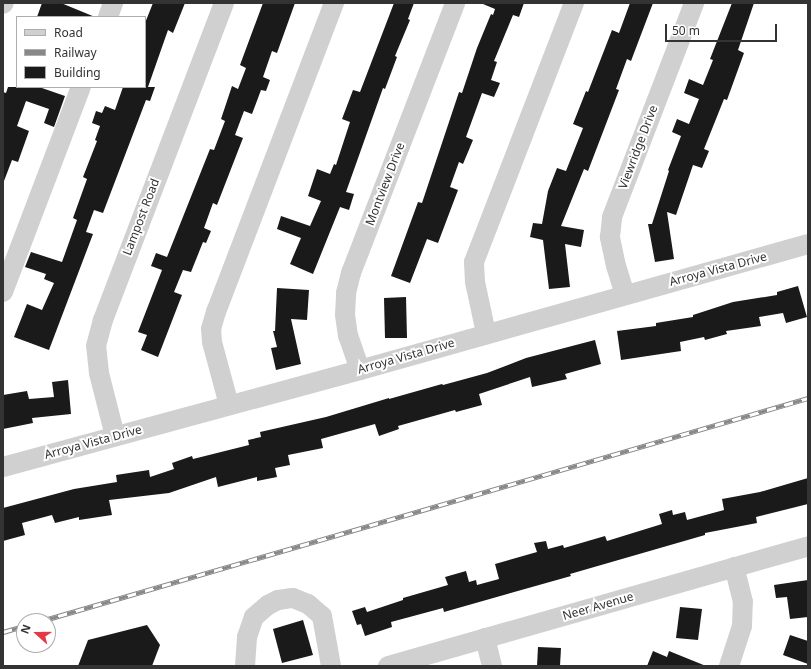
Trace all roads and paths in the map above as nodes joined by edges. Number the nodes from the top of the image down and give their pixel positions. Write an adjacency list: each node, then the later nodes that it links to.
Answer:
1 (113, 3): 7 (street)
2 (224, 3): 15 (street, Lampost Road)
3 (334, 3): 14 (street)
4 (455, 3): 13 (street, Montview Drive)
5 (574, 3): 12 (street)
6 (694, 3): 11 (street, Viewridge Drive)
7 (108, 16)
8 (81, 88): 10 (street)
9 (808, 244): 11 (street, Arroya Vista Drive)
10 (3, 292)
11 (625, 295): 12 (street, Arroya Vista Drive)
12 (486, 333): 13 (street, Arroya Vista Drive)
13 (360, 370): 14 (street, Arroya Vista Drive)
14 (229, 405): 15 (street, Arroya Vista Drive)
15 (115, 436): 16 (street, Arroya Vista Drive)
16 (3, 467)
17 (808, 546): 18 (street, Neer Avenue)
18 (734, 567): 19 (street, Neer Avenue); 24 (street)
19 (485, 638): 22 (street, Neer Avenue); 23 (street)
20 (245, 666): 21 (street)
21 (331, 666)
22 (388, 666)
23 (492, 666)
24 (729, 666)

